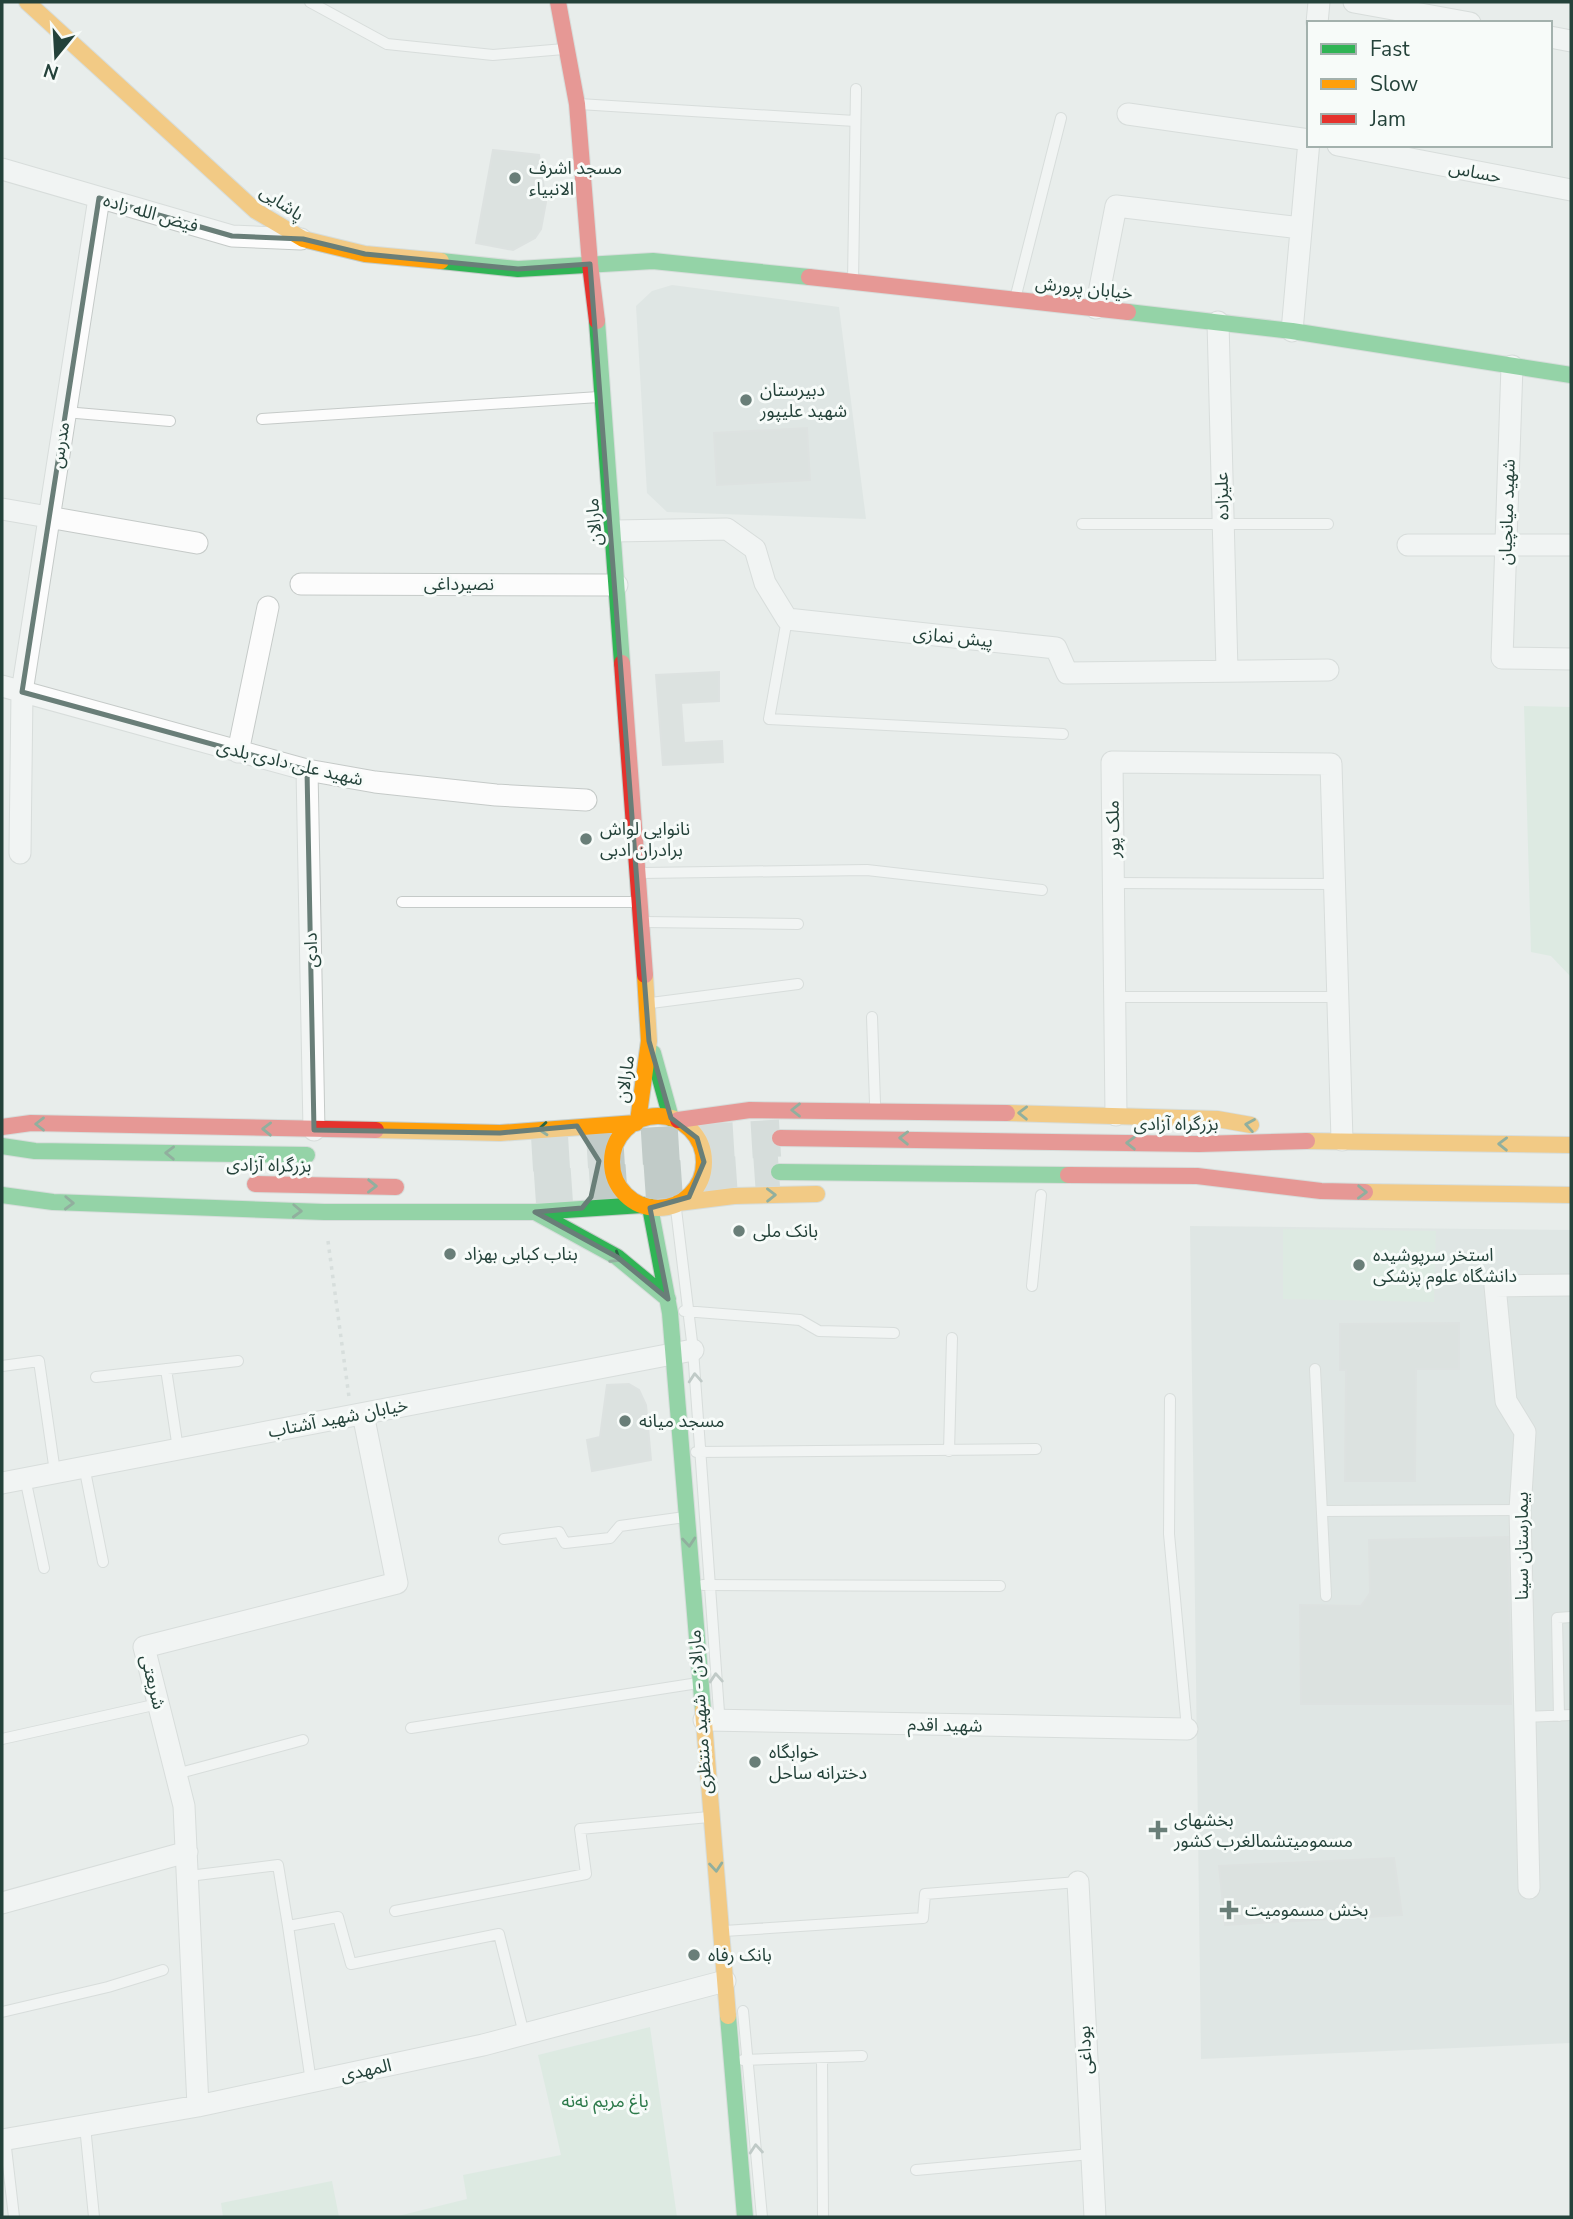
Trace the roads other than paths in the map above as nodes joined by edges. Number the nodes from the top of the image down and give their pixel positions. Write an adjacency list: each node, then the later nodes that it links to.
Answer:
1 (310, 2): 10 (lane)
2 (558, 2): 10 (main road, مارالان)
3 (1319, 2): 6 (street)
4 (1354, 2): 7 (street)
5 (34, 4): 23 (main road, پاشایی)
6 (1317, 21)
7 (1459, 21)
8 (1552, 37): 9 (street)
9 (1571, 41)
10 (566, 49): 12 (main road, مارالان)
11 (856, 89): 15 (lane)
12 (576, 104): 15 (lane); 24 (main road, مارالان)
13 (1128, 114): 16 (street)
14 (1061, 118): 26 (lane)
15 (855, 121): 25 (lane)
16 (1307, 140)
17 (1308, 147): 22 (street)
18 (1348, 147): 20 (street, حساس)
19 (2, 169): 21 (street, فیض الله زاده)
20 (1571, 190)
21 (99, 198): 23 (street, فیض الله زاده); 33 (street, مدرس)
22 (1301, 228): 27 (street); 29 (street)
23 (303, 239): 24 (main road, پاشایی)
24 (590, 264): 25 (main road, خیابان پرورش); 32 (main road, مارالان)
25 (853, 281): 26 (main road, خیابان پرورش)
26 (1014, 299): 27 (main road, خیابان پرورش)
27 (1096, 308): 28 (main road, خیابان پرورش)
28 (1218, 322): 29 (main road, خیابان پرورش); 38 (street, علیزاده)
29 (1292, 331): 30 (main road, خیابان پرورش)
30 (1512, 366): 31 (main road, خیابان پرورش); 43 (street, شهید میانچیان)
31 (1571, 375)
32 (602, 397): 34 (lane); 41 (main road, مارالان)
33 (65, 412): 35 (lane); 37 (street, مدرس)
34 (262, 419)
35 (170, 421)
36 (2, 509): 37 (street)
37 (48, 517): 42 (street); 53 (street, مدرس)
38 (1223, 523): 39 (lane); 40 (lane); 51 (street, علیزاده)
39 (1082, 524)
40 (1328, 524)
41 (614, 531): 47 (main road, مارالان); 49 (street)
42 (197, 543)
43 (1506, 544): 44 (street); 45 (street); 50 (street, شهید میانچیان)
44 (1408, 545)
45 (1571, 545)
46 (301, 584): 47 (street, نصیرداغی)
47 (617, 585): 59 (main road, مارالان)
48 (268, 607): 55 (street)
49 (787, 619): 51 (street, پیش نمازی); 54 (lane)
50 (1571, 659)
51 (1227, 670): 52 (street, پیش نمازی)
52 (1328, 670)
53 (12, 689): 55 (street, شهید علی دادی بلدی); 58 (street, مدرس)
54 (1063, 734)
55 (238, 752): 56 (street, شهید علی دادی بلدی)
56 (307, 770): 57 (street, شهید علی دادی بلدی); 80 (street, دادی)
57 (586, 800)
58 (20, 853)
59 (639, 873): 62 (lane); 64 (main road, مارالان)
60 (1113, 884): 61 (lane); 61 (street, ملک پور); 69 (street, ملک پور)
61 (1335, 884): 68 (street)
62 (1042, 890)
63 (402, 902): 64 (lane)
64 (641, 902): 65 (main road, مارالان)
65 (643, 922): 66 (lane); 70 (main road, مارالان)
66 (798, 924)
67 (798, 984): 70 (lane)
68 (1338, 997): 69 (lane); 82 (street)
69 (1115, 998): 75 (street, ملک پور)
70 (649, 1003): 72 (main road, مارالان)
71 (872, 1017): 73 (lane)
72 (649, 1041): 76 (main road, مارالان); 77 (main road, مارالان)
73 (875, 1110): 74 (main road, one-way to 74); 75 (main road, one-way to 73)
74 (724, 1114): 76 (main road); 94 (main road)
75 (1116, 1115): 82 (main road, one-way to 75)
76 (674, 1119): 77 (main road); 96 (main road)
77 (637, 1122): 78 (main road); 97 (main road)
78 (577, 1126): 80 (main road, one-way to 80); 98 (main road)
79 (2, 1127): 80 (main road, one-way to 79)
80 (314, 1130)
81 (780, 1138): 82 (main road, بزرگراه آزادی, one-way to 81)
82 (1342, 1140): 83 (main road, بزرگراه آزادی, one-way to 82)
83 (1571, 1145)
84 (2, 1146): 85 (main road, بزرگراه آزادی, one-way to 84)
85 (321, 1156)
86 (779, 1172): 90 (main road)
87 (243, 1184): 88 (main road, بزرگراه آزادی, one-way to 88)
88 (410, 1187)
89 (8, 1191): 99 (main road, one-way to 99)
90 (1321, 1191): 93 (main road, one-way to 93); 95 (main road)
91 (836, 1194): 94 (main road, one-way to 91)
92 (1041, 1195): 101 (lane)
93 (1571, 1195)
94 (734, 1196): 96 (main road)
95 (1231, 1197)
96 (677, 1204): 97 (main road); 103 (lane, مارالان - شهید منتظری)
97 (646, 1206): 98 (main road); 102 (main road, مارالان - شهید منتظری)
98 (582, 1208): 99 (main road)
99 (535, 1212): 102 (main road, one-way to 102)
100 (1571, 1285): 123 (street, بیمارستان سینا)
101 (1032, 1286)
102 (669, 1306): 103 (lane); 106 (main road, مارالان - شهید منتظری)
103 (689, 1310): 104 (lane); 106 (lane, مارالان - شهید منتظری)
104 (894, 1333)
105 (952, 1338): 117 (lane)
106 (684, 1352): 113 (street, خیابان شهید آشتاب); 116 (lane, مارالان - شهید منتظری, one-way to 106); 118 (main road, مارالان - شهید منتظری)
107 (238, 1361): 109 (lane)
108 (2, 1366): 120 (lane)
109 (166, 1369): 111 (lane); 114 (lane)
110 (1315, 1369): 124 (lane)
111 (96, 1377)
112 (1170, 1399): 141 (lane)
113 (357, 1415): 114 (street, خیابان شهید آشتاب); 135 (street, شریعتی)
114 (178, 1449): 119 (street, خیابان شهید آشتاب)
115 (1037, 1449): 117 (lane)
116 (701, 1451): 117 (lane); 118 (lane); 129 (lane, مارالان - شهید منتظری)
117 (949, 1451)
118 (682, 1453): 125 (main road, مارالان - شهید منتظری)
119 (85, 1466): 120 (street, خیابان شهید آشتاب); 127 (lane)
120 (55, 1472): 121 (street, خیابان شهید آشتاب)
121 (25, 1478): 122 (street, خیابان شهید آشتاب); 128 (lane)
122 (2, 1483)
123 (1520, 1510): 124 (lane); 138 (street, بیمارستان سینا)
124 (1322, 1511): 132 (lane)
125 (687, 1516): 126 (lane); 130 (main road, مارالان - شهید منتظری, one-way to 130)
126 (503, 1539)
127 (103, 1562)
128 (44, 1568)
129 (710, 1584): 130 (lane); 131 (lane); 139 (lane, مارالان - شهید منتظری, one-way to 129)
130 (693, 1585): 134 (main road, مارالان - شهید منتظری)
131 (1000, 1586)
132 (1326, 1596)
133 (1571, 1617): 137 (lane)
134 (701, 1682): 139 (main road, مارالان - شهید منتظری); 140 (lane)
135 (158, 1704): 142 (lane); 144 (street, شریعتی)
136 (1571, 1715): 137 (lane)
137 (1559, 1716): 138 (lane)
138 (1525, 1717): 149 (street, بیمارستان سینا)
139 (715, 1725): 141 (street, شهید اقدم); 145 (main road, مارالان - شهید منتظری)
140 (411, 1728)
141 (1187, 1729)
142 (2, 1739)
143 (303, 1740): 144 (lane)
144 (176, 1774): 146 (street, شریعتی)
145 (712, 1817): 151 (lane); 154 (main road, مارالان - شهید منتظری, one-way to 154)
146 (187, 1852): 147 (street, شریعتی); 150 (street)
147 (189, 1876): 153 (lane); 165 (street, شریعتی)
148 (1078, 1882): 154 (lane); 168 (street, بوداغی)
149 (1529, 1888)
150 (2, 1903)
151 (395, 1911)
152 (734, 1918): 154 (lane, مارالان - شهید منتظری)
153 (288, 1926): 160 (lane); 164 (lane)
154 (728, 1931): 155 (lane, مارالان - شهید منتظری); 157 (main road, مارالان - شهید منتظری)
155 (737, 1944)
156 (163, 1970): 159 (lane)
157 (725, 1981): 160 (street, المهدی); 163 (main road, مارالان - شهید منتظری)
158 (742, 1995): 163 (lane, مارالان - شهید منتظری)
159 (2, 2012)
160 (524, 2034): 164 (street, المهدی)
161 (862, 2056): 162 (lane)
162 (822, 2058): 163 (lane); 174 (lane)
163 (741, 2060): 172 (main road, مارالان - شهید منتظری); 173 (lane, مارالان - شهید منتظری, one-way to 163)
164 (311, 2082): 165 (street, المهدی)
165 (198, 2106): 166 (street, المهدی)
166 (85, 2126): 167 (street, المهدی); 171 (lane)
167 (4, 2140): 170 (lane)
168 (1091, 2154): 169 (lane); 175 (street, بوداغی)
169 (916, 2170)
170 (14, 2217)
171 (94, 2217)
172 (746, 2217)
173 (762, 2217)
174 (823, 2217)
175 (1094, 2217)

